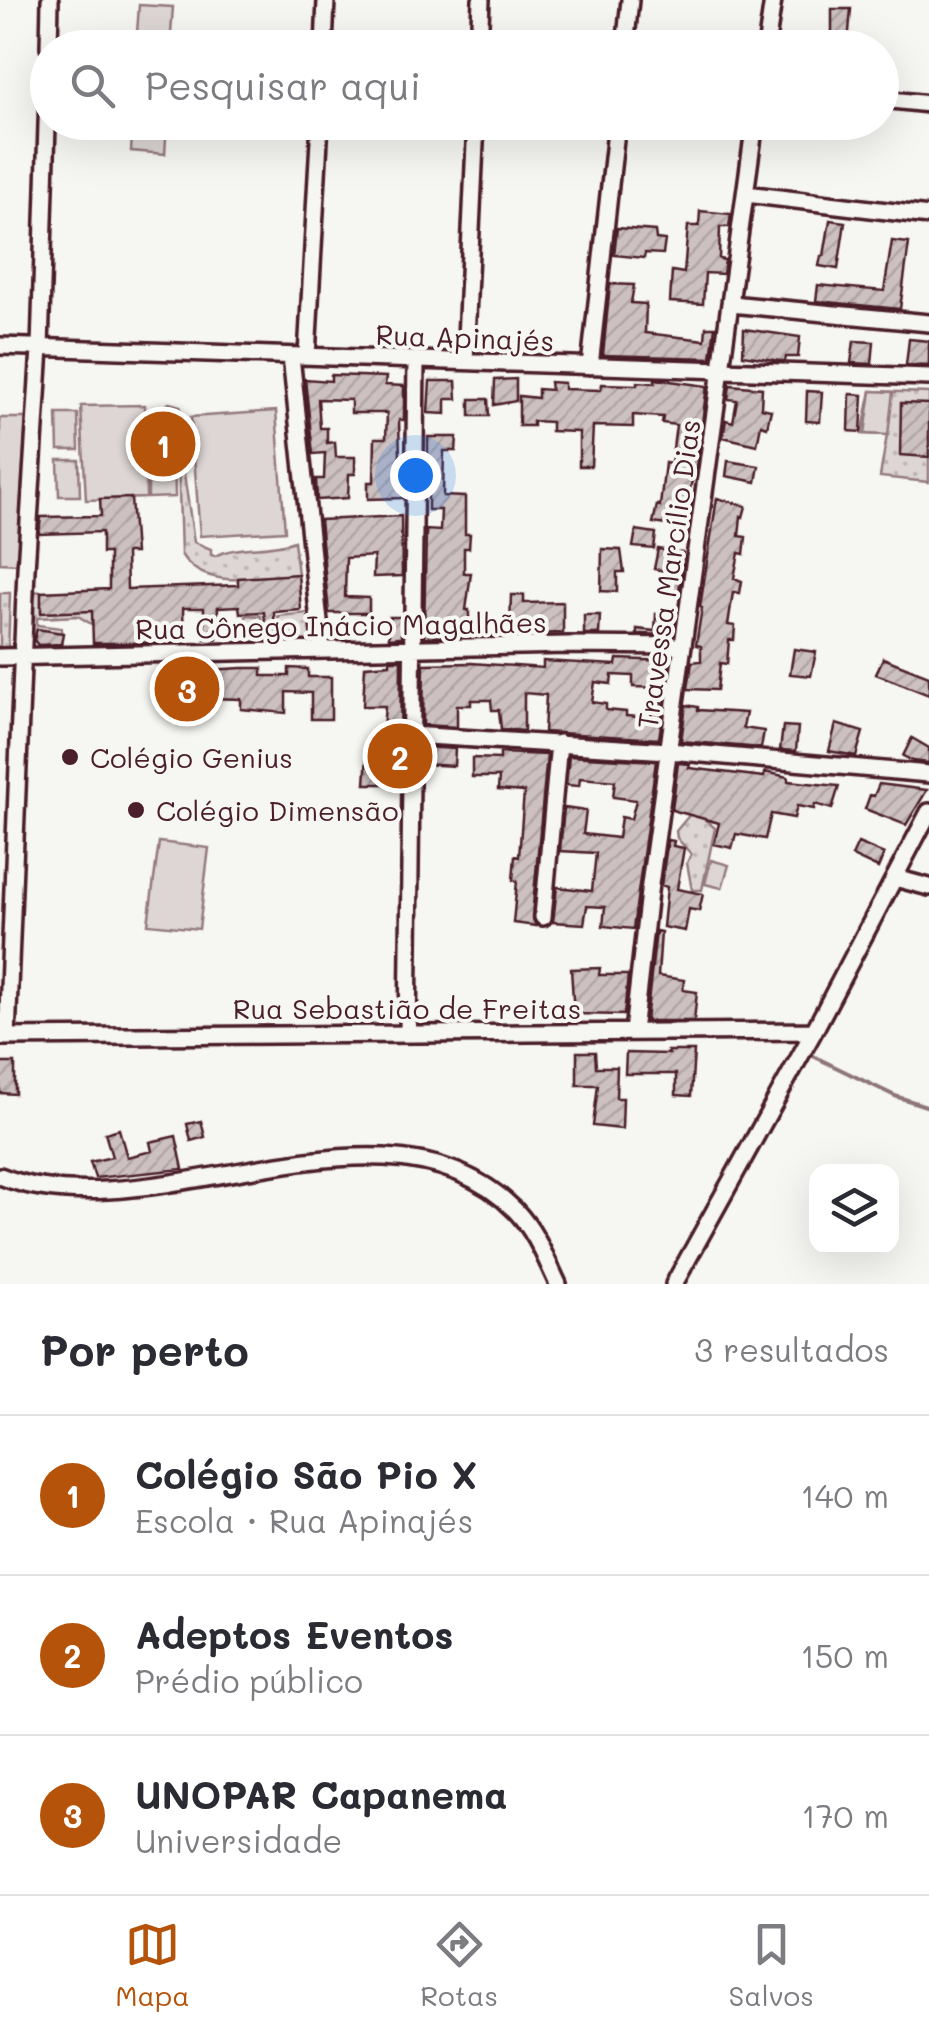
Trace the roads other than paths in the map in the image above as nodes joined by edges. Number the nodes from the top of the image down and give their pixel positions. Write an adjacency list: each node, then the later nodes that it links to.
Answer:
1 (50, 0): 6 (street)
2 (326, 0): 7 (street)
3 (481, 0): 8 (street)
4 (630, 0): 9 (street)
5 (772, 0): 10 (street)
6 (49, 30)
7 (325, 30)
8 (480, 30)
9 (627, 30)
10 (768, 30)
11 (899, 100): 12 (street)
12 (929, 104)
13 (47, 140): 23 (street)
14 (318, 140): 24 (street)
15 (475, 140): 26 (street)
16 (615, 140): 27 (street)
17 (754, 140): 18 (street, Travessa Marcílio Dias)
18 (746, 194): 19 (street); 20 (street, Travessa Marcílio Dias)
19 (929, 216)
20 (731, 304): 21 (street); 28 (street, Travessa Marcílio Dias)
21 (929, 323)
22 (0, 346): 23 (street, Rua Apinajés)
23 (40, 348): 24 (street, Rua Apinajés); 33 (street)
24 (299, 356): 25 (street, Rua Apinajés); 32 (street)
25 (416, 360): 26 (street, Rua Apinajés); 31 (street)
26 (466, 361): 27 (street, Rua Apinajés)
27 (590, 366): 28 (street, Rua Apinajés)
28 (723, 369): 29 (street, Rua Apinajés); 30 (street, Travessa Marcílio Dias)
29 (929, 377)
30 (683, 646): 31 (street, Rua Cônego Inácio Magalhães); 37 (street, Travessa Marcílio Dias)
31 (414, 648): 32 (street, Rua Cônego Inácio Magalhães); 35 (street)
32 (322, 650): 33 (street, Rua Cônego Inácio Magalhães)
33 (22, 656): 34 (street, Rua Cônego Inácio Magalhães); 46 (street)
34 (0, 657)
35 (410, 735): 36 (street); 45 (street)
36 (558, 743): 37 (street); 42 (street)
37 (669, 751): 38 (street); 43 (street, Travessa Marcílio Dias)
38 (929, 774)
39 (929, 812): 40 (street)
40 (895, 878): 41 (street); 44 (street)
41 (929, 887)
42 (544, 917)
43 (633, 1032): 44 (street, Rua Sebastião de Freitas); 45 (street, Rua Sebastião de Freitas)
44 (814, 1032): 51 (street)
45 (408, 1034): 46 (street, Rua Sebastião de Freitas)
46 (3, 1037)
47 (0, 1176): 48 (street)
48 (550, 1268): 49 (street); 50 (street)
49 (539, 1284)
50 (558, 1284)
51 (674, 1284)

